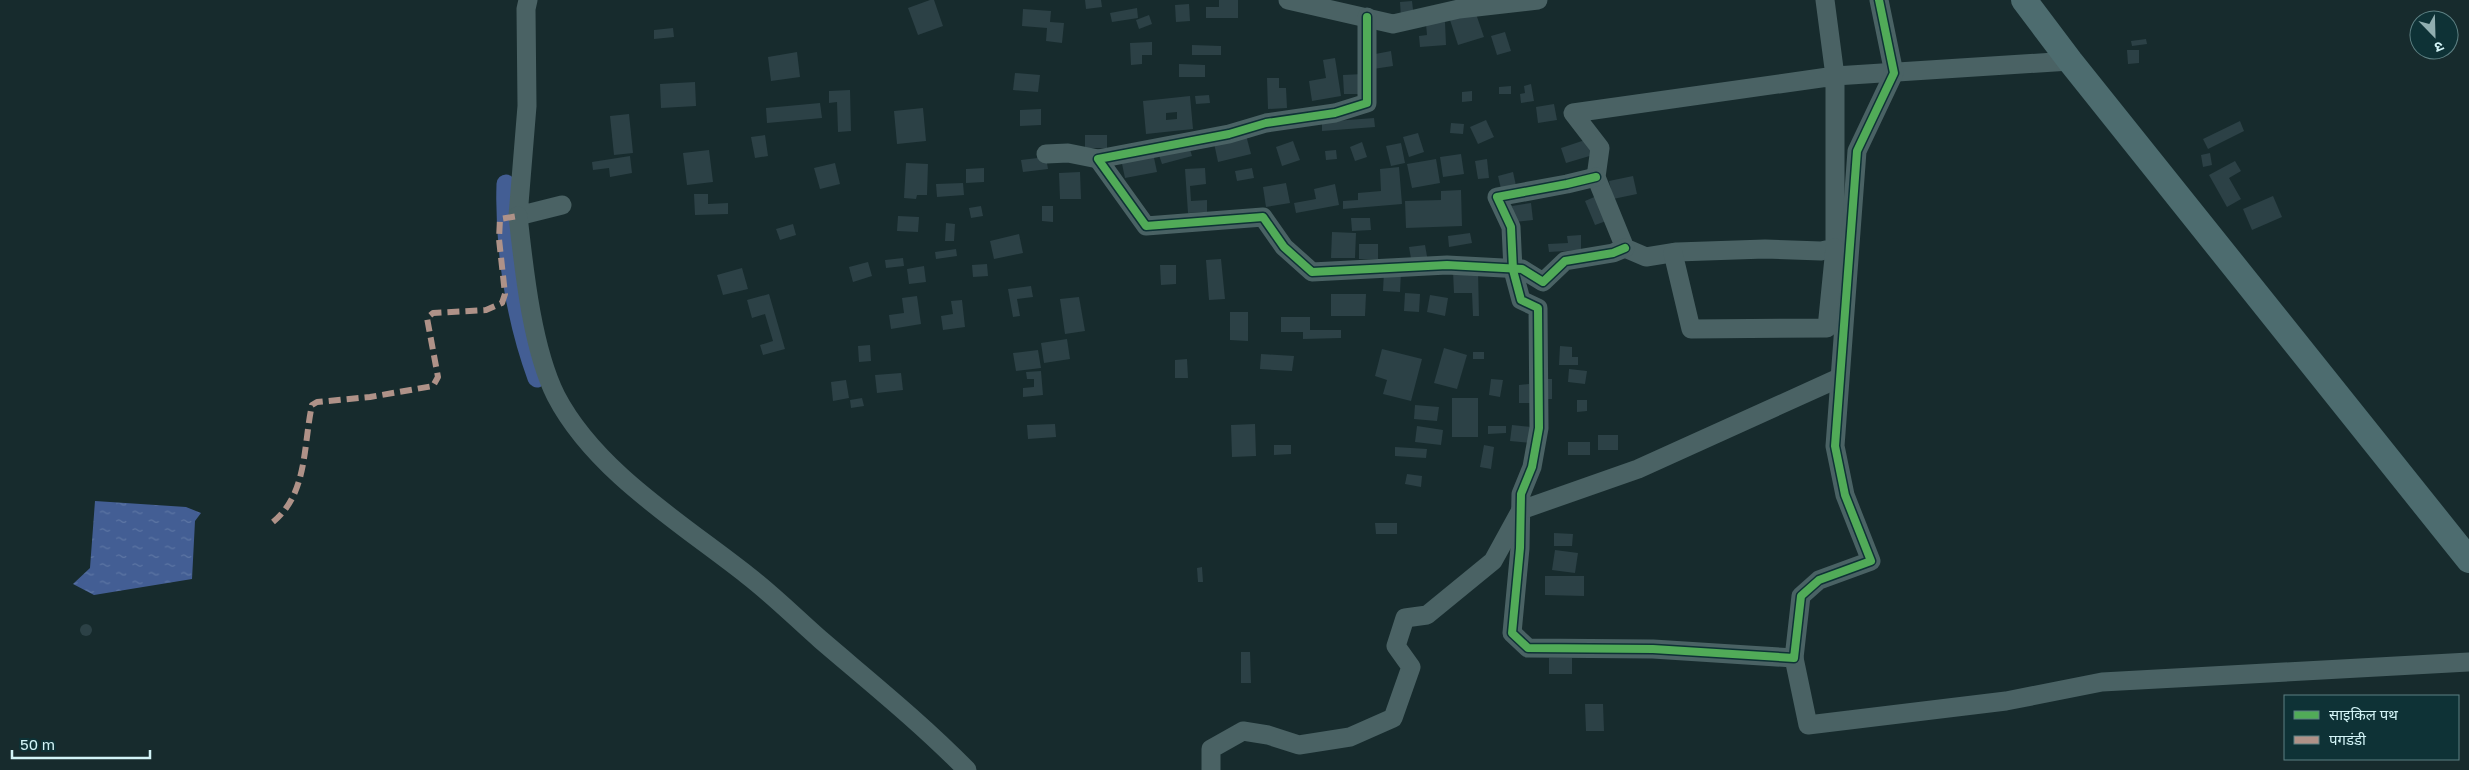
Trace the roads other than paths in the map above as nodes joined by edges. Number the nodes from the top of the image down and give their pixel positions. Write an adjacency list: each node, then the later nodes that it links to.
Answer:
1 (528, 0): 15 (street)
2 (1288, 0): 7 (street)
3 (1538, 0): 7 (street)
4 (1825, 0): 10 (street)
5 (1879, 0): 9 (street)
6 (2024, 0): 8 (street)
7 (1367, 17): 12 (street)
8 (2070, 62): 9 (street); 22 (street)
9 (1894, 74): 10 (street); 20 (street)
10 (1836, 76): 13 (street); 17 (street)
11 (1046, 154): 12 (street)
12 (1098, 159): 19 (street)
13 (1596, 176): 16 (street); 19 (street)
14 (562, 205): 15 (street)
15 (518, 216): 25 (street)
16 (1626, 248): 18 (street); 19 (street)
17 (1835, 248): 18 (street); 18 (street)
18 (1673, 253)
19 (1513, 270): 21 (street)
20 (1839, 378): 21 (street); 23 (street)
21 (1521, 510): 23 (street); 26 (street)
22 (2469, 560)
23 (1794, 658): 24 (street)
24 (2469, 662)
25 (967, 770)
26 (1211, 770)

